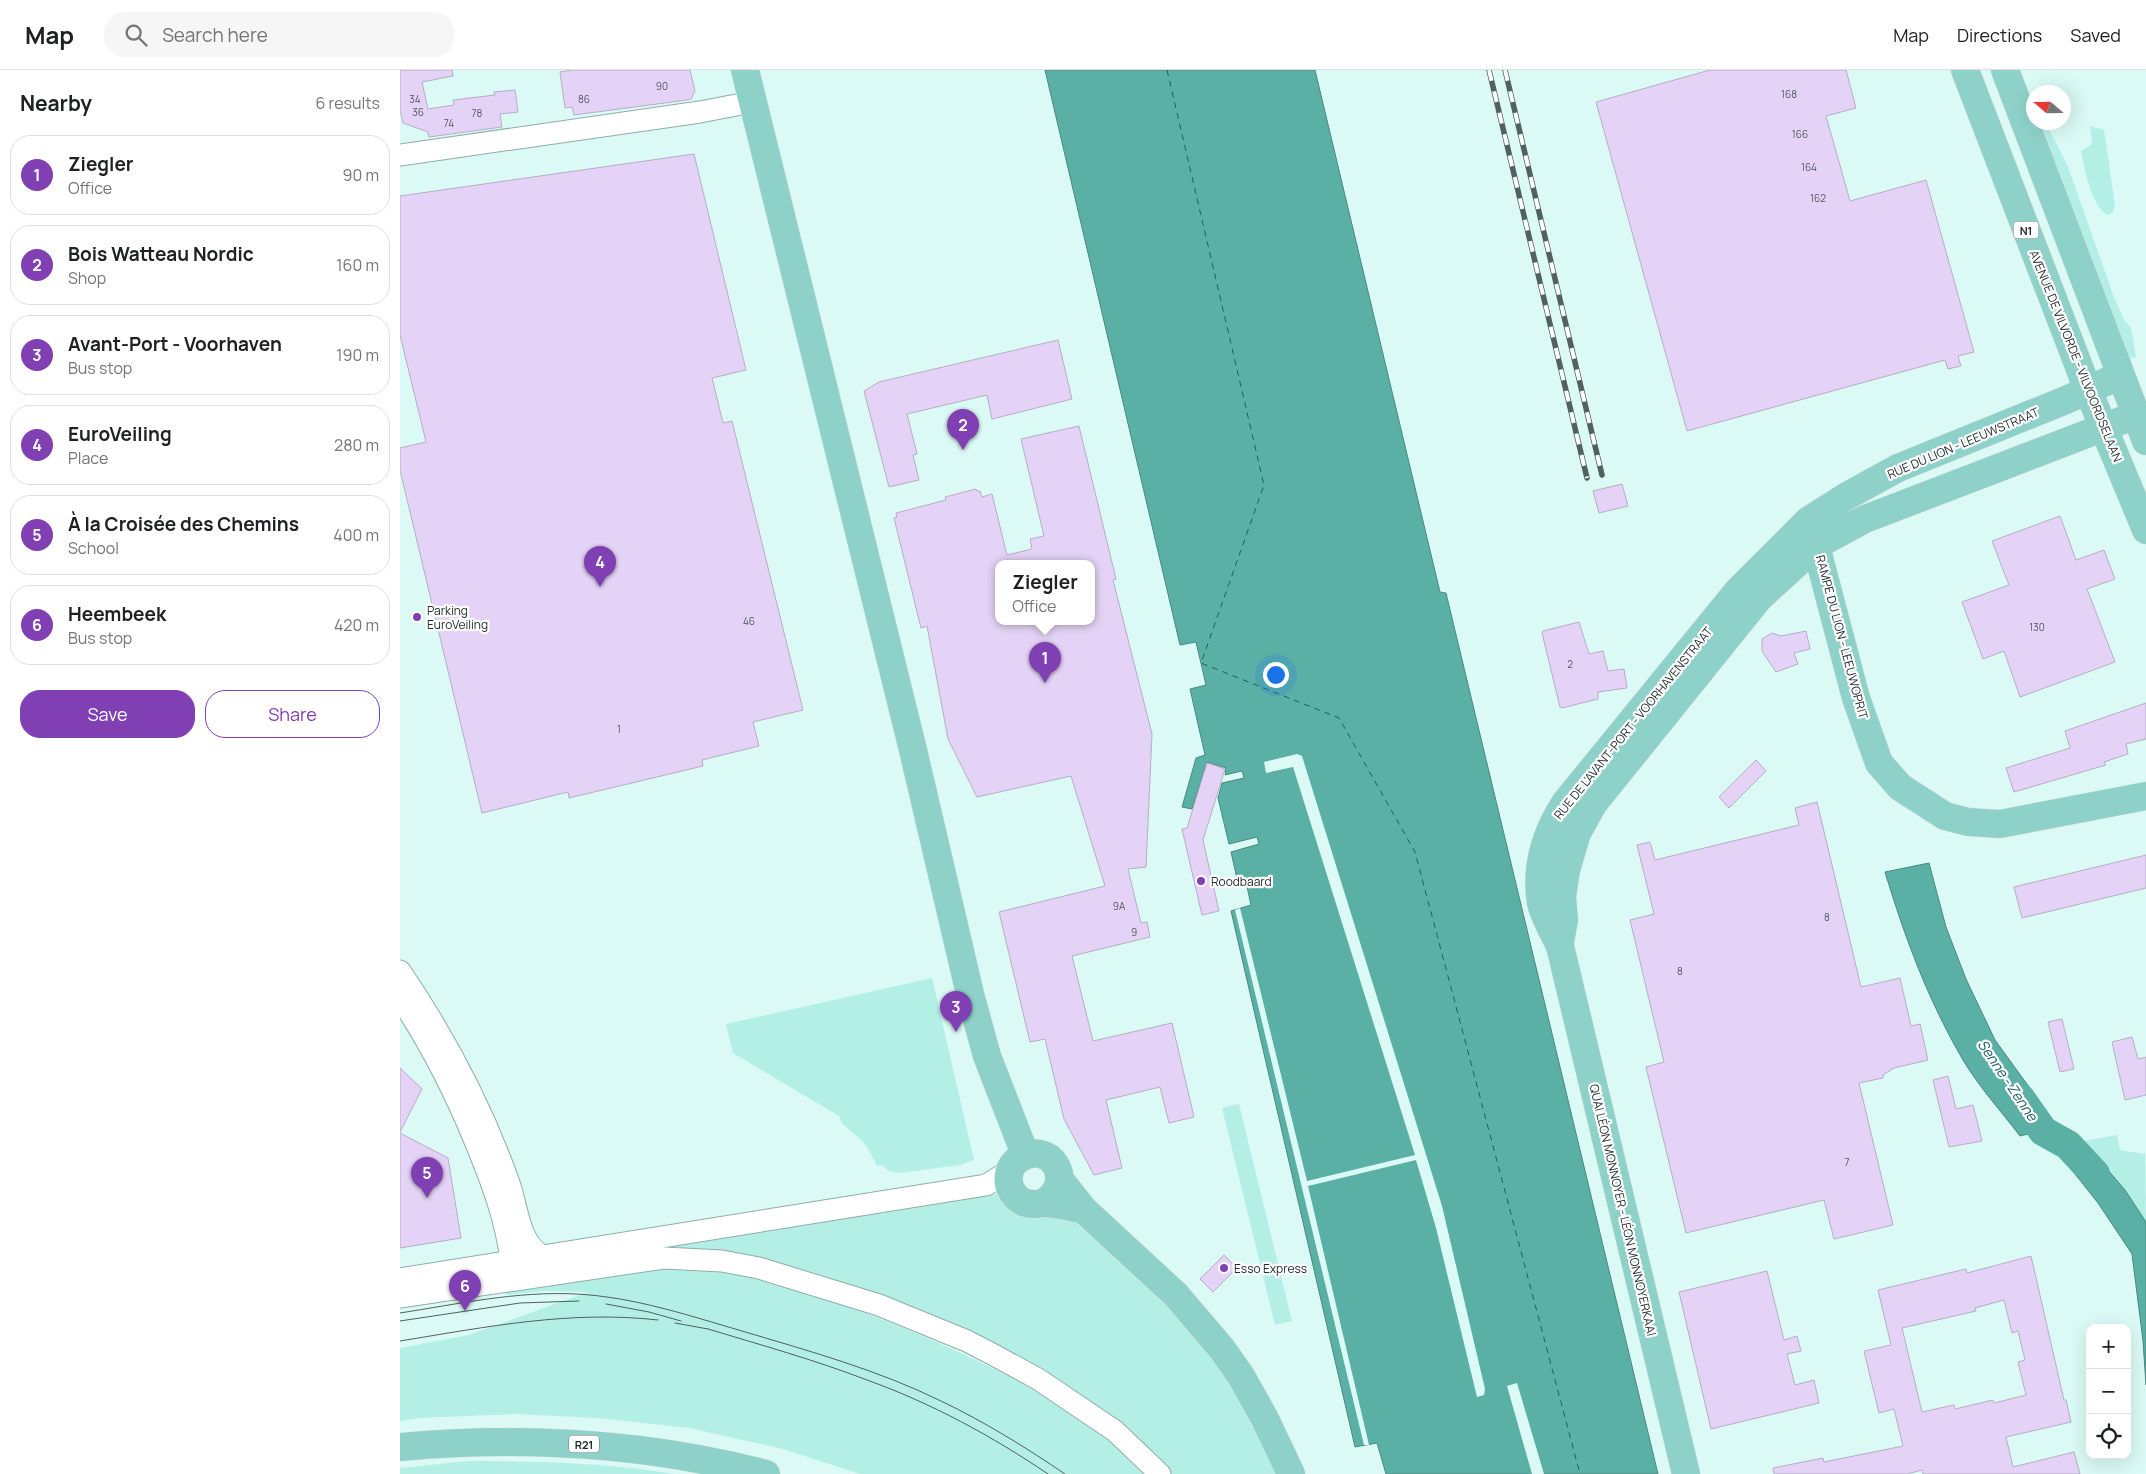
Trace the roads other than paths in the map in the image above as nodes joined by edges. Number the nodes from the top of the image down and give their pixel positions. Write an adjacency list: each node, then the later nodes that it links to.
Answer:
1 (745, 70): 4 (main road)
2 (1965, 70): 7 (main road, AVENUE DE VILVORDE - VILVOORDSELAAN / N1)
3 (2005, 70): 6 (main road)
4 (752, 102): 5 (street); 17 (main road)
5 (400, 155)
6 (2121, 375): 7 (main road, RUE DU LION - LEEUWSTRAAT); 8 (main road)
7 (2088, 390): 9 (main road, AVENUE DE VILVORDE - VILVOORDSELAAN / N1); 12 (main road, RUE DU LION - LEEUWSTRAAT)
8 (2136, 416): 9 (main road); 10 (main road)
9 (2105, 429): 11 (main road, AVENUE DE VILVORDE - VILVOORDSELAAN / N1); 12 (main road)
10 (2146, 441)
11 (2146, 530)
12 (1813, 532): 13 (main road, RAMPE DU LION - LEEUWOPRIT); 14 (main road, RUE DE L'AVANT-PORT - VOORHAVENSTRAAT)
13 (2146, 796)
14 (1560, 946): 29 (main road, QUAI LÉON MONNOYER - LÉON MONNOYERKAAI)
15 (400, 971): 21 (street)
16 (400, 998): 22 (street)
17 (1016, 1173): 18 (main road); 19 (main road); 21 (street)
18 (1060, 1180): 19 (main road); 20 (main road)
19 (1043, 1203): 20 (main road)
20 (1084, 1210): 28 (main road)
21 (543, 1256): 22 (street)
22 (511, 1261): 23 (street)
23 (400, 1279)
24 (400, 1297): 27 (street)
25 (400, 1447): 26 (main road, R21)
26 (766, 1474)
27 (1160, 1474)
28 (1291, 1474)
29 (1686, 1474)

